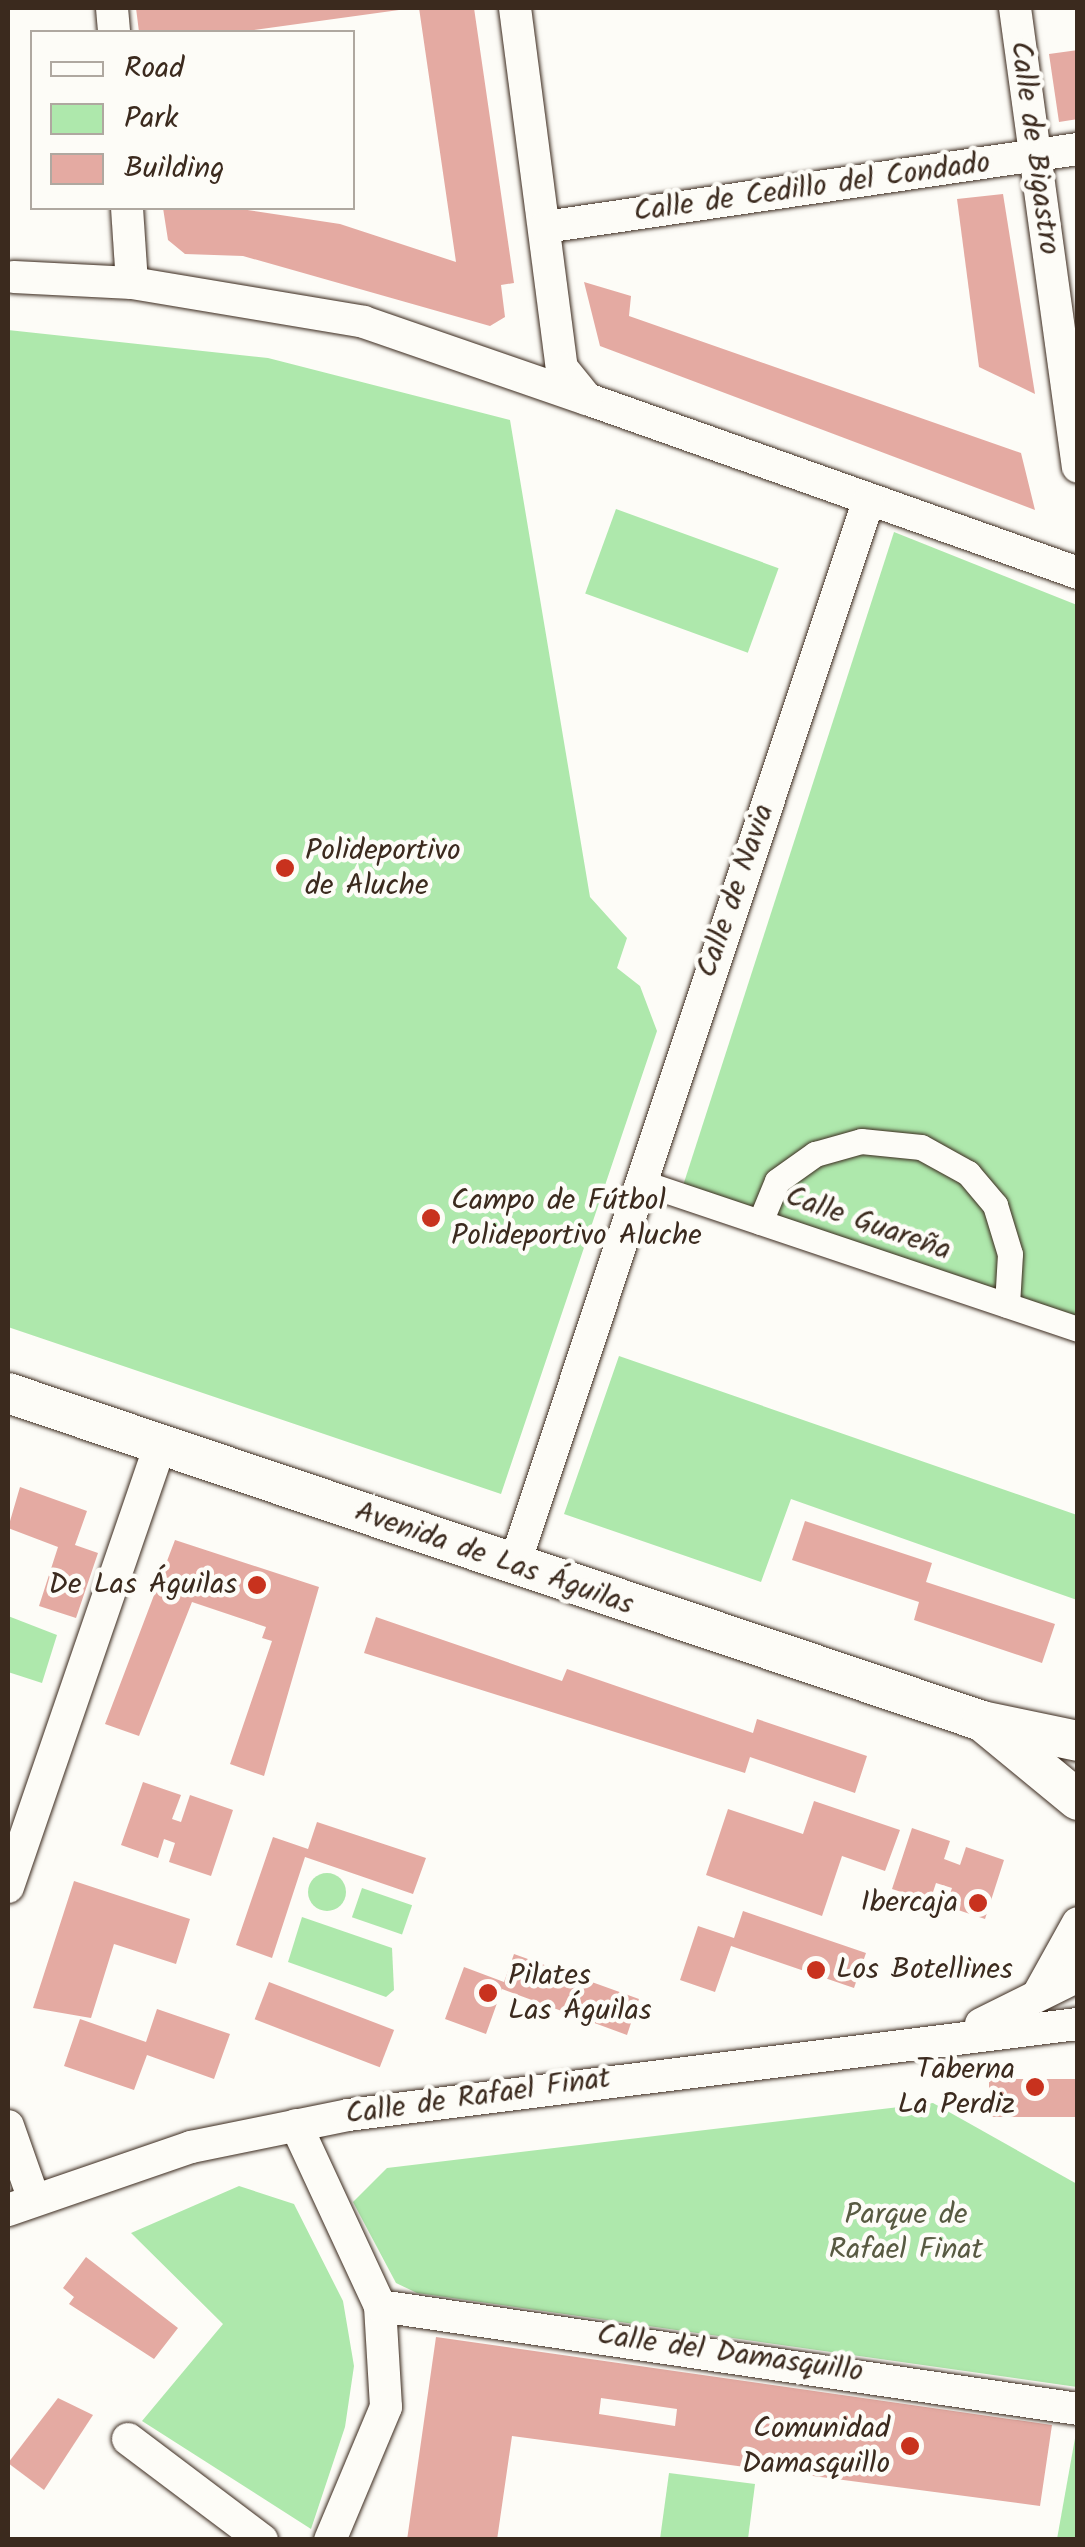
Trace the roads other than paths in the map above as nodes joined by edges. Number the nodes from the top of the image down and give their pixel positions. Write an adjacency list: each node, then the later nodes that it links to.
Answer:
1 (515, 8): 6 (street)
2 (1015, 8): 4 (street, Calle de Bigastro)
3 (1078, 150): 4 (street, Calle de Cedillo del Condado)
4 (1036, 154): 6 (street, Calle de Cedillo del Condado); 10 (street, Calle de Bigastro)
5 (127, 210): 8 (street)
6 (546, 226): 9 (street)
7 (14, 277): 8 (street)
8 (132, 283): 9 (street)
9 (587, 399): 12 (street)
10 (1074, 406): 11 (street, Calle de Bigastro)
11 (1078, 466)
12 (868, 502): 13 (street); 14 (street, Calle de Navia)
13 (1078, 574)
14 (638, 1181): 15 (street, Calle Guareña); 20 (street, Calle de Navia)
15 (760, 1222): 16 (street, Calle Guareña); 16 (street)
16 (1007, 1306): 17 (street, Calle Guareña)
17 (1078, 1329)
18 (8, 1393): 19 (street, Avenida de Las Águilas)
19 (160, 1446): 20 (street, Avenida de Las Águilas); 24 (street)
20 (514, 1566): 21 (street, Avenida de Las Águilas)
21 (982, 1721): 22 (street, Avenida de Las Águilas); 23 (street, Avenida de Las Águilas)
22 (1078, 1741)
23 (1077, 1803)
24 (8, 1887)
25 (1078, 1923): 27 (street)
26 (1078, 1976): 27 (street, Calle de Rafael Finat)
27 (1034, 1999): 29 (street, Calle de Rafael Finat)
28 (1078, 2024): 29 (street, Calle de Rafael Finat)
29 (959, 2035): 30 (street, Calle de Rafael Finat)
30 (296, 2125): 32 (street, Calle de Rafael Finat); 33 (street)
31 (8, 2126): 32 (street)
32 (21, 2205)
33 (380, 2306): 34 (street, Calle del Damasquillo); 37 (street)
34 (1078, 2409)
35 (128, 2438): 36 (street)
36 (262, 2540)
37 (330, 2540)

